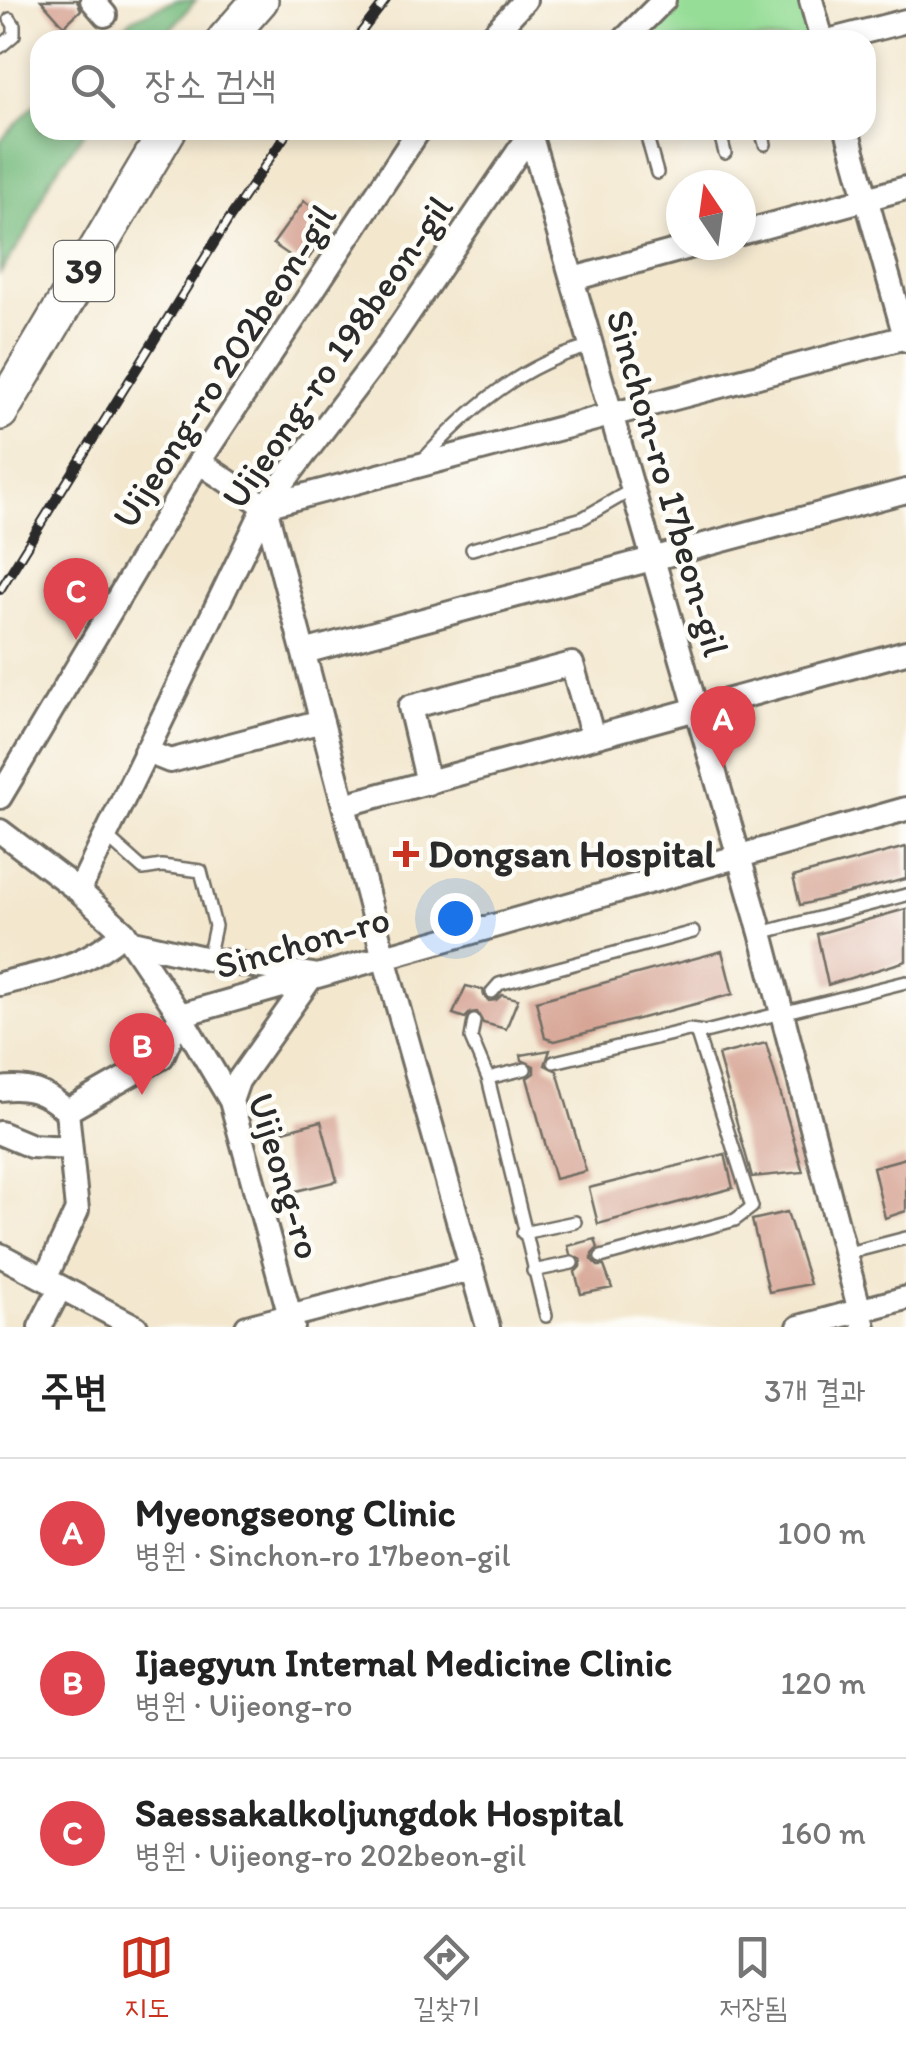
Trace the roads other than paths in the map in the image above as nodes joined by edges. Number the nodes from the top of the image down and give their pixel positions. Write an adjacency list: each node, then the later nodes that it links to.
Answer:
1 (260, 0): 9 (main road)
2 (525, 0): 10 (street)
3 (664, 0): 11 (street)
4 (811, 0): 12 (street)
5 (904, 0): 6 (street)
6 (906, 8)
7 (10, 19): 14 (lane)
8 (906, 20): 13 (street)
9 (234, 30)
10 (497, 30)
11 (634, 30)
12 (819, 30)
13 (869, 30)
14 (0, 47)
15 (162, 140): 33 (main road, 39)
16 (412, 140): 35 (street, Uijeong-ro 202beon-gil)
17 (525, 140): 39 (street, Uijeong-ro 198beon-gil)
18 (534, 140): 30 (street, Sinchon-ro 17beon-gil)
19 (648, 140): 25 (lane)
20 (722, 140): 24 (lane)
21 (763, 140): 23 (lane)
22 (851, 140): 27 (street)
23 (764, 144)
24 (725, 152)
25 (657, 173)
26 (906, 188): 27 (street)
27 (867, 199): 28 (street); 31 (street)
28 (756, 229)
29 (666, 254): 30 (street)
30 (573, 279): 32 (street, Sinchon-ro 17beon-gil)
31 (906, 338): 34 (street)
32 (592, 346): 34 (street, Sinchon-ro 17beon-gil); 36 (lane)
33 (0, 412)
34 (612, 414): 36 (street); 37 (street, Sinchon-ro 17beon-gil)
35 (199, 462): 39 (street); 49 (street, Uijeong-ro 202beon-gil)
36 (417, 466): 39 (street)
37 (633, 489): 40 (lane); 41 (street, Sinchon-ro 17beon-gil)
38 (906, 491): 41 (street)
39 (265, 506): 42 (street); 47 (street, Uijeong-ro 198beon-gil)
40 (472, 550)
41 (653, 558): 42 (street); 44 (street, Sinchon-ro 17beon-gil)
42 (304, 652): 45 (street)
43 (906, 652): 44 (street)
44 (696, 710): 46 (street); 54 (street, Sinchon-ro 17beon-gil)
45 (322, 720): 47 (street); 50 (street)
46 (594, 737): 48 (street); 48 (street)
47 (145, 751): 53 (street, Uijeong-ro 198beon-gil)
48 (428, 783): 50 (street)
49 (0, 797)
50 (344, 806): 60 (street)
51 (906, 808): 54 (street, Sinchon-ro)
52 (0, 831): 55 (street, Uijeong-ro)
53 (106, 836): 55 (street, Uijeong-ro 198beon-gil); 61 (lane)
54 (737, 856): 58 (street, Sinchon-ro 17beon-gil); 60 (street, Sinchon-ro)
55 (79, 890): 59 (street, Uijeong-ro)
56 (906, 896): 58 (lane)
57 (693, 932): 65 (lane)
58 (762, 933): 66 (street, Sinchon-ro 17beon-gil)
59 (129, 937): 61 (street); 64 (street); 67 (street, Uijeong-ro)
60 (384, 954): 62 (street, Sinchon-ro); 85 (street)
61 (208, 958): 62 (street)
62 (313, 975): 67 (street, Sinchon-ro); 74 (street)
63 (906, 982): 66 (lane)
64 (0, 984)
65 (492, 992)
66 (783, 1012): 69 (lane); 81 (street, Sinchon-ro 17beon-gil)
67 (180, 1015): 74 (street, Uijeong-ro); 75 (street)
68 (474, 1021): 72 (lane)
69 (696, 1031): 70 (lane); 83 (lane)
70 (554, 1062)
71 (525, 1070): 72 (lane)
72 (488, 1078): 79 (lane)
73 (0, 1089): 75 (street)
74 (231, 1101): 91 (street, Uijeong-ro)
75 (67, 1111): 77 (street)
76 (0, 1132): 77 (street)
77 (70, 1148): 87 (street)
78 (575, 1222): 79 (lane)
79 (523, 1233): 86 (lane)
80 (906, 1238): 81 (lane)
81 (844, 1254): 90 (street, Sinchon-ro 17beon-gil)
82 (0, 1255): 87 (street)
83 (601, 1257)
84 (572, 1263): 86 (lane)
85 (471, 1268): 91 (street); 95 (street)
86 (534, 1270): 89 (lane)
87 (53, 1284): 92 (street); 93 (street)
88 (906, 1298): 90 (street)
89 (546, 1316)
90 (862, 1319): 96 (street)
91 (291, 1321): 94 (street)
92 (40, 1327)
93 (136, 1327)
94 (247, 1327)
95 (488, 1327)
96 (800, 1327)

